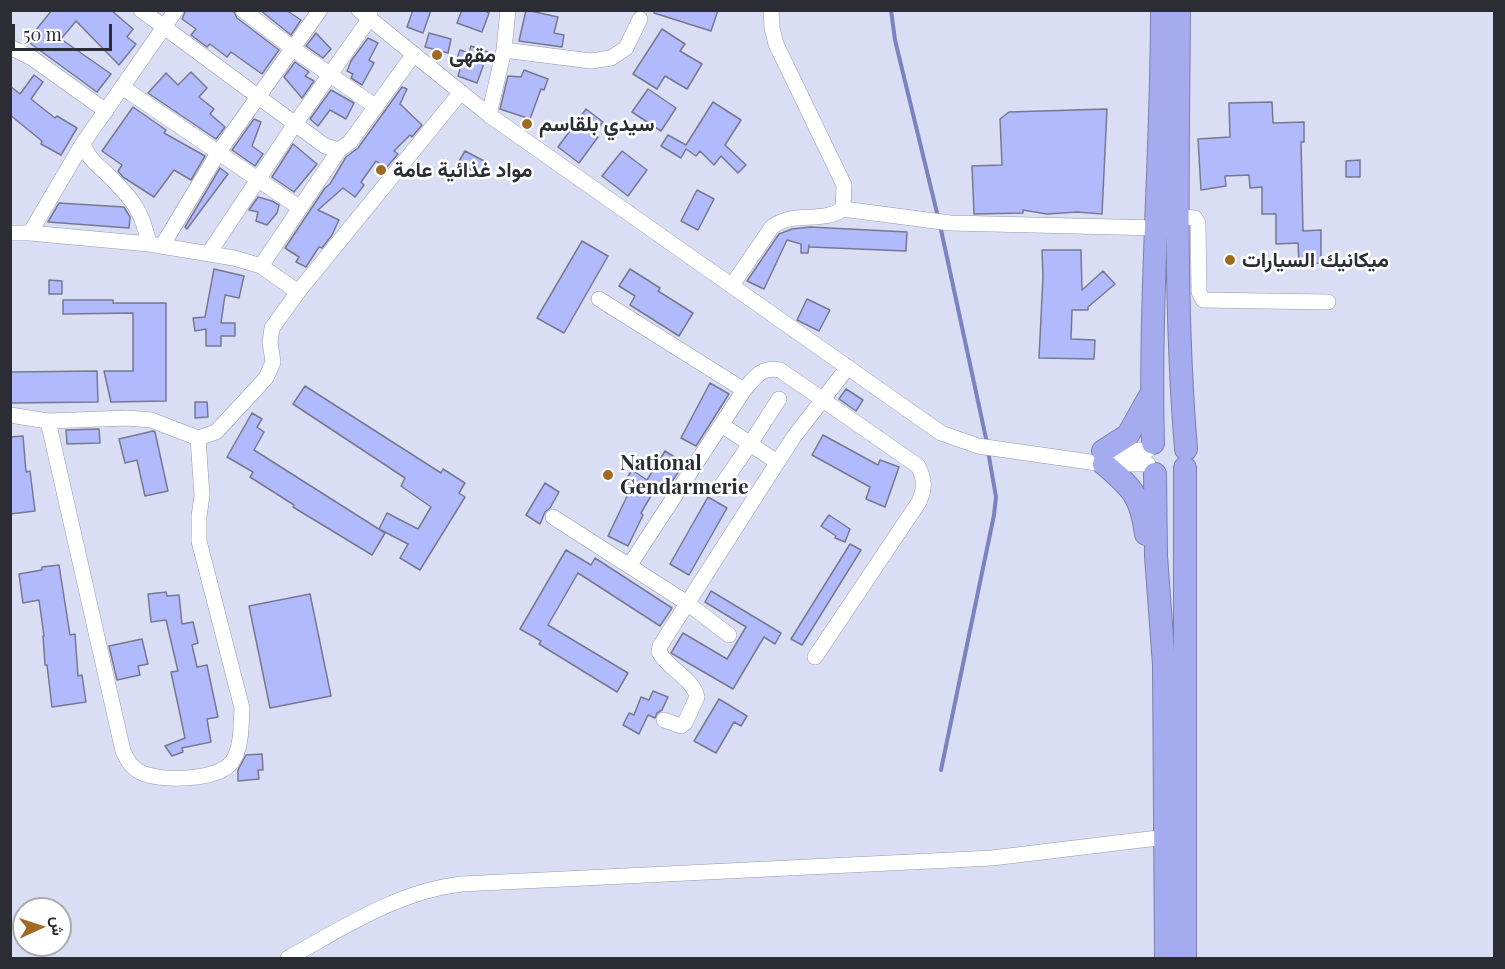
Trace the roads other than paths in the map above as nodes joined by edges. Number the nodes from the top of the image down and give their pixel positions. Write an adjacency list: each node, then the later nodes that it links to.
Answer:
1 (141, 10): 11 (street)
2 (176, 10): 11 (street)
3 (243, 10): 13 (street)
4 (320, 10): 13 (street)
5 (508, 10): 14 (street)
6 (771, 10): 29 (street)
7 (1162, 10): 31 (highway)
8 (1179, 10): 30 (highway)
9 (366, 13): 15 (street); 16 (street)
10 (640, 19): 14 (street)
11 (164, 27): 17 (street); 19 (street)
12 (10, 47): 21 (street)
13 (292, 48): 16 (street); 19 (street)
14 (504, 50): 22 (street)
15 (414, 54): 18 (street); 20 (street)
16 (329, 75): 20 (street); 23 (street)
17 (122, 87): 21 (street); 26 (street)
18 (461, 92): 22 (street); 38 (street)
19 (257, 96): 23 (street); 26 (street)
20 (376, 107): 25 (street)
21 (106, 111): 24 (street)
22 (489, 115): 37 (street)
23 (295, 124): 25 (street); 27 (street)
24 (82, 143): 33 (street); 34 (street)
25 (339, 150): 28 (street)
26 (218, 153): 27 (street); 34 (street)
27 (257, 181): 28 (street); 35 (street)
28 (300, 208): 36 (street)
29 (843, 209): 31 (street); 37 (street)
30 (1178, 217): 40 (street); 53 (highway)
31 (1157, 228): 43 (highway)
32 (10, 233): 33 (street)
33 (30, 233): 34 (street)
34 (156, 245): 35 (street)
35 (209, 253): 36 (street)
36 (261, 266): 38 (street)
37 (732, 285): 41 (street)
38 (298, 292): 49 (street)
39 (599, 299): 42 (street)
40 (1328, 303)
41 (848, 367): 45 (street); 51 (street)
42 (744, 390): 45 (street); 48 (street)
43 (1152, 393): 51 (highway); 52 (highway)
44 (779, 399): 50 (street)
45 (823, 400): 54 (street); 61 (street)
46 (10, 415): 47 (street)
47 (48, 421): 49 (street); 49 (street)
48 (722, 424): 50 (street); 58 (street)
49 (198, 438)
50 (750, 444): 54 (street); 55 (street)
51 (1103, 458): 52 (street); 57 (highway)
52 (1151, 458): 53 (highway); 53 (highway); 57 (highway)
53 (1185, 458): 66 (highway)
54 (777, 462): 59 (street)
55 (719, 489)
56 (553, 517): 58 (street)
57 (1156, 556): 63 (highway)
58 (629, 566): 59 (street)
59 (687, 603): 60 (street); 62 (street)
60 (729, 635)
61 (815, 657)
62 (664, 720)
63 (1166, 837): 64 (street); 65 (highway)
64 (288, 958)
65 (1166, 958)
66 (1185, 958)

